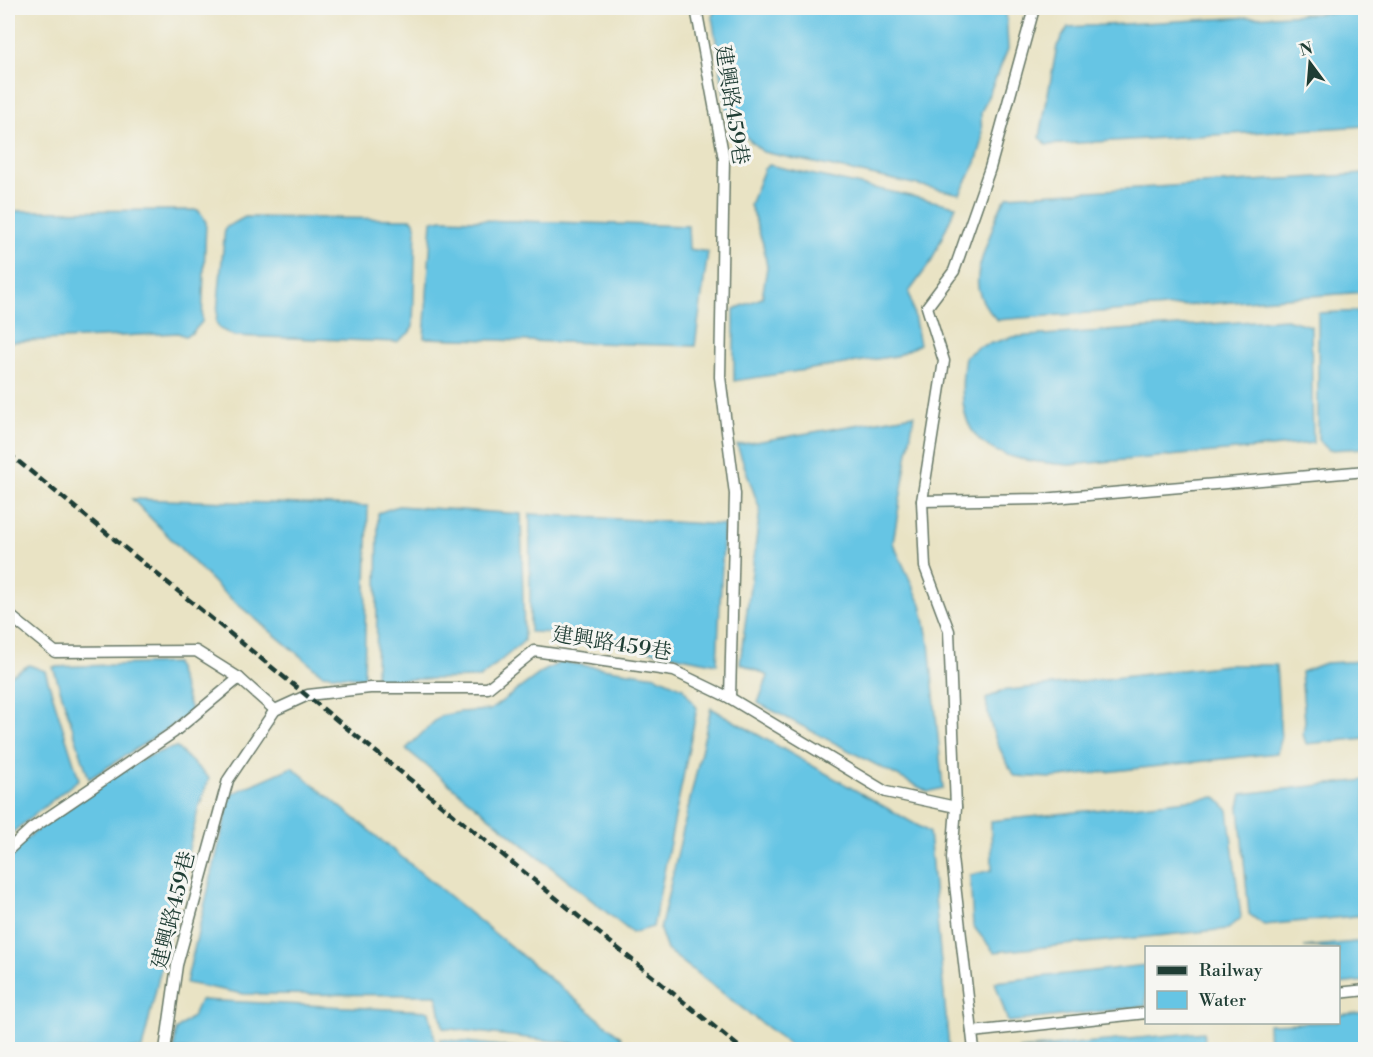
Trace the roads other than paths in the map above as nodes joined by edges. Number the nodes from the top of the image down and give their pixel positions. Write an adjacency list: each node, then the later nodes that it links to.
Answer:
1 (696, 8): 7 (lane, 建興路459巷)
2 (1032, 8): 4 (lane)
3 (1365, 471): 4 (lane)
4 (922, 501): 9 (lane)
5 (8, 614): 6 (lane)
6 (239, 678): 8 (lane); 10 (lane)
7 (730, 698): 8 (lane, 建興路459巷); 9 (lane)
8 (274, 710): 15 (lane, 建興路459巷)
9 (956, 807): 14 (lane)
10 (8, 850)
11 (1365, 990): 12 (lane)
12 (1340, 993)
13 (1145, 1013): 14 (lane)
14 (972, 1032): 16 (lane)
15 (165, 1050)
16 (974, 1050)

